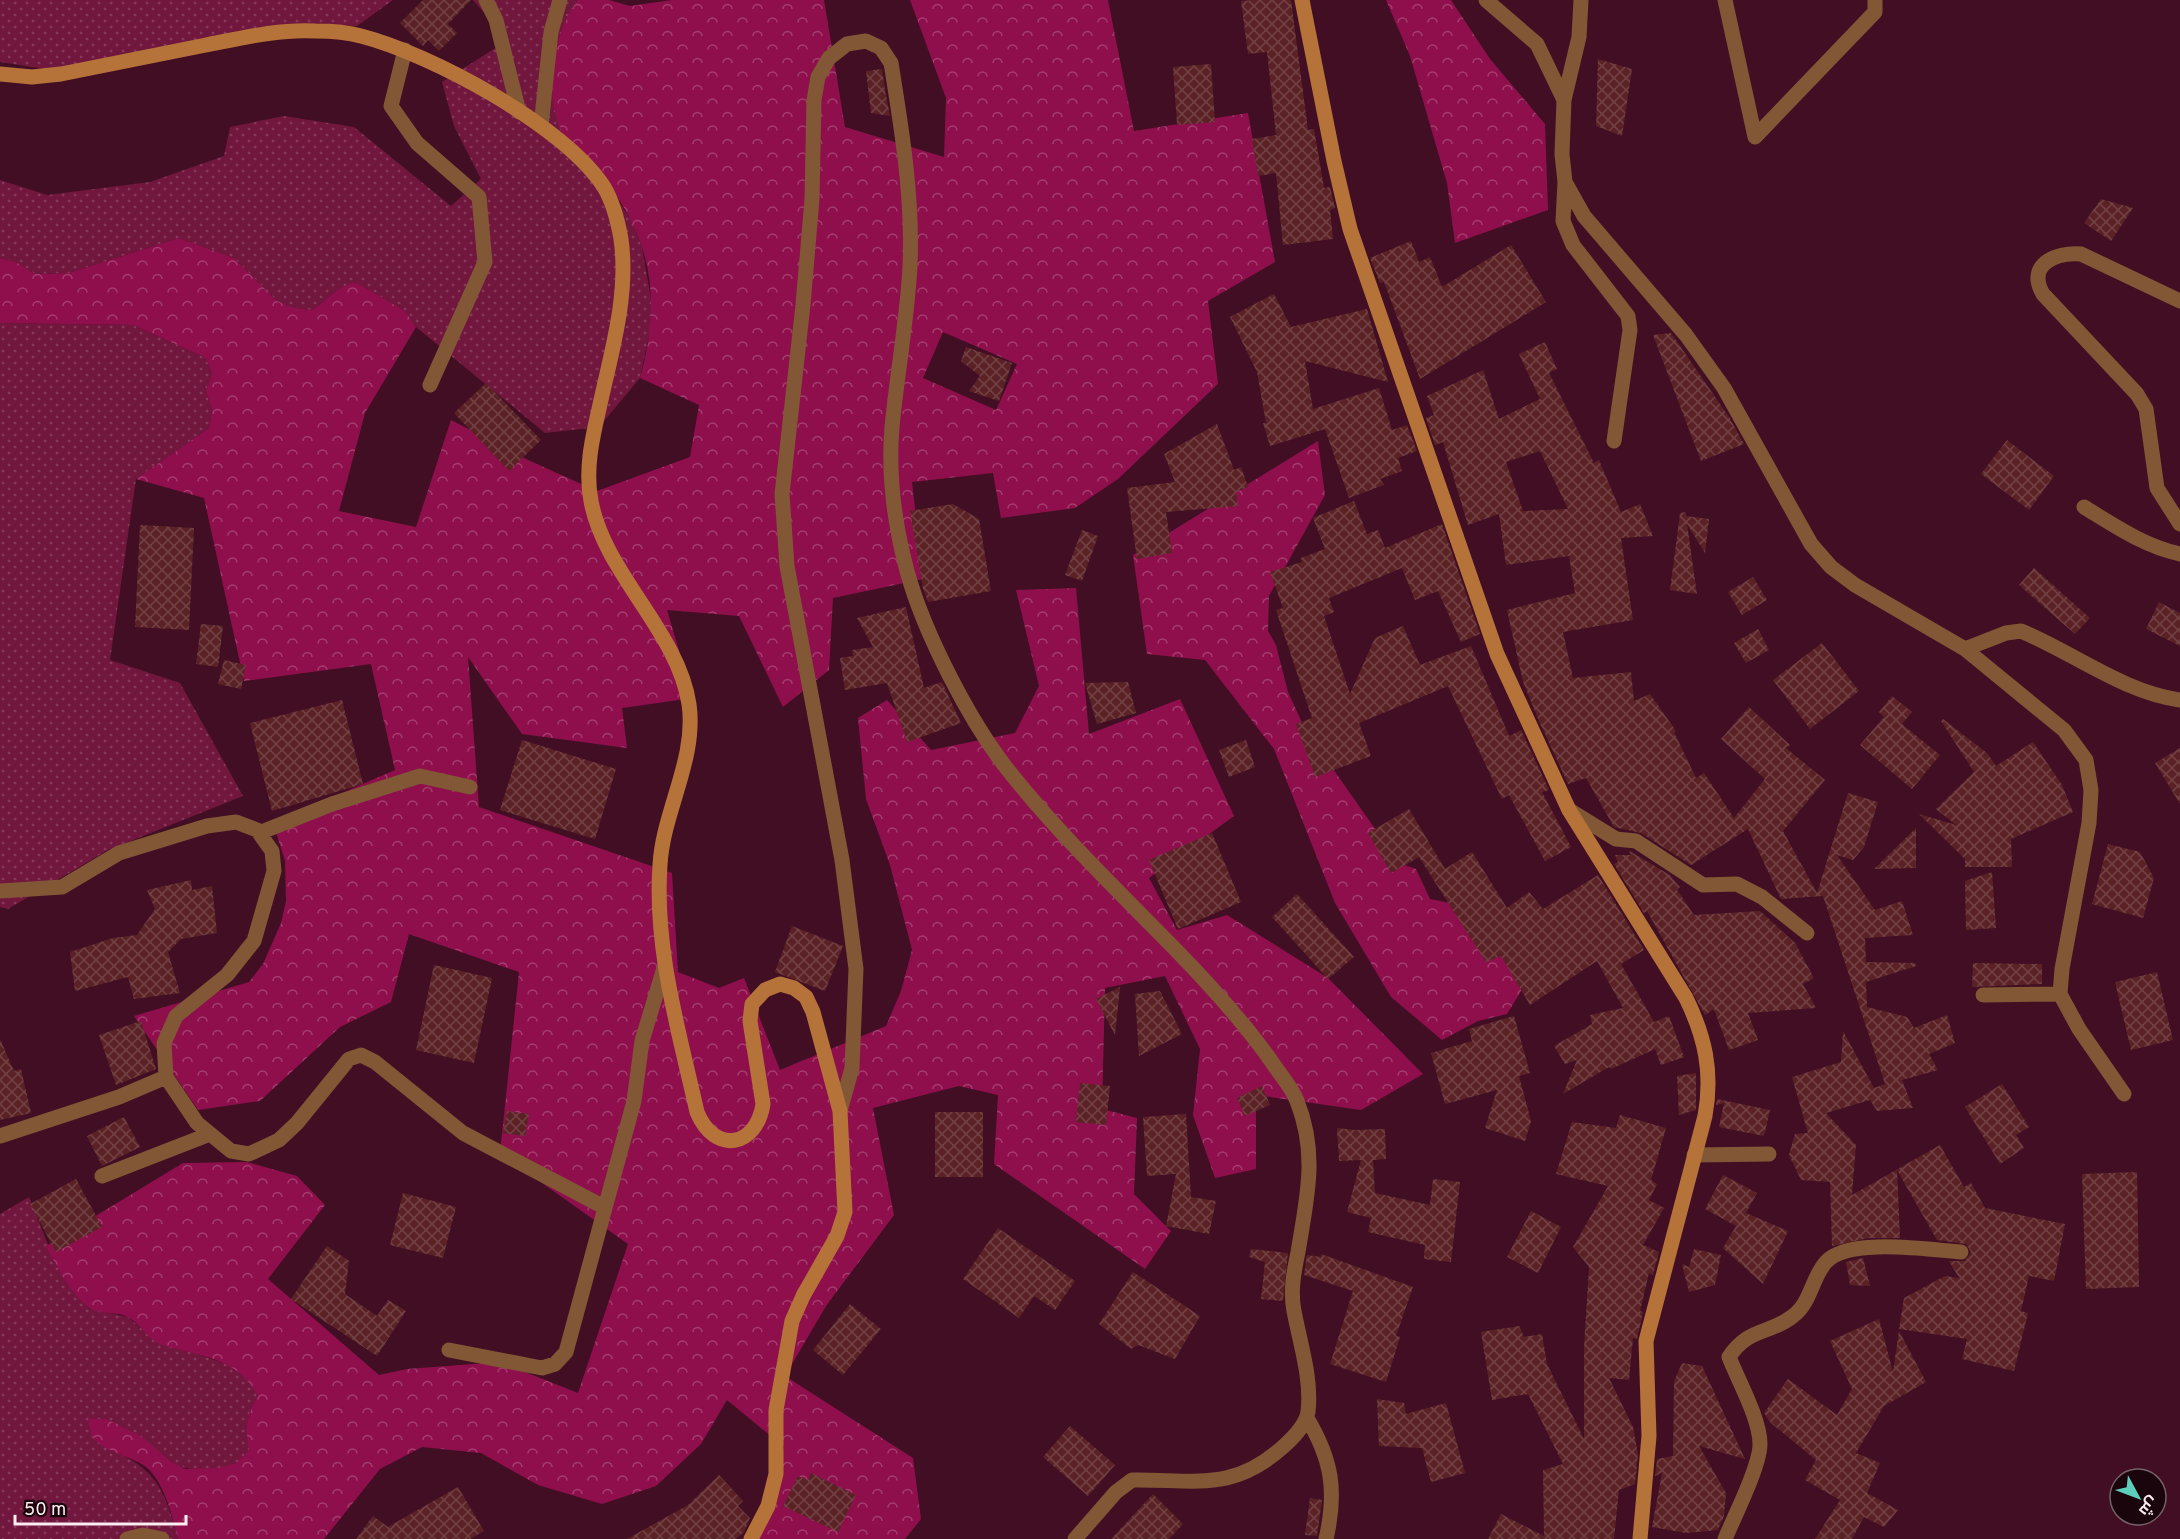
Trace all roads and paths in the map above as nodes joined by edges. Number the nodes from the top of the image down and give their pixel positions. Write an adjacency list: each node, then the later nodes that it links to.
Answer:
1 (486, 0): 11 (street)
2 (560, 0): 12 (street)
3 (1302, 0): 23 (street)
4 (1486, 0): 10 (street)
5 (1581, 0): 10 (street)
6 (1725, 0): 7 (street)
7 (1875, 0)
8 (405, 50): 9 (street); 11 (street); 15 (street)
9 (0, 74)
10 (1564, 100): 13 (street)
11 (519, 112): 12 (street)
12 (541, 126): 27 (street)
13 (1565, 182): 16 (street); 20 (street)
14 (2180, 301): 18 (street)
15 (430, 385)
16 (1614, 441)
17 (2084, 507): 19 (street)
18 (2180, 524)
19 (2180, 554)
20 (1965, 649): 21 (street); 28 (street)
21 (2180, 700)
22 (470, 788): 24 (street)
23 (1569, 810): 26 (street); 36 (street)
24 (259, 833): 25 (street); 30 (street)
25 (0, 891)
26 (1807, 933)
27 (664, 968): 32 (street); 38 (street)
28 (2060, 994): 29 (street); 31 (street)
29 (1983, 995)
30 (166, 1077): 33 (street); 34 (street)
31 (2124, 1094)
32 (840, 1111): 41 (street); 44 (street)
33 (210, 1134): 37 (street); 38 (street)
34 (0, 1136)
35 (1769, 1154): 36 (street)
36 (1694, 1155): 47 (street)
37 (102, 1176)
38 (604, 1208): 40 (street)
39 (1961, 1252): 48 (street)
40 (448, 1350)
41 (1308, 1418): 45 (street); 46 (street)
42 (127, 1539): 43 (street)
43 (162, 1539)
44 (751, 1539)
45 (1075, 1539)
46 (1326, 1539)
47 (1640, 1539)
48 (1725, 1539)

